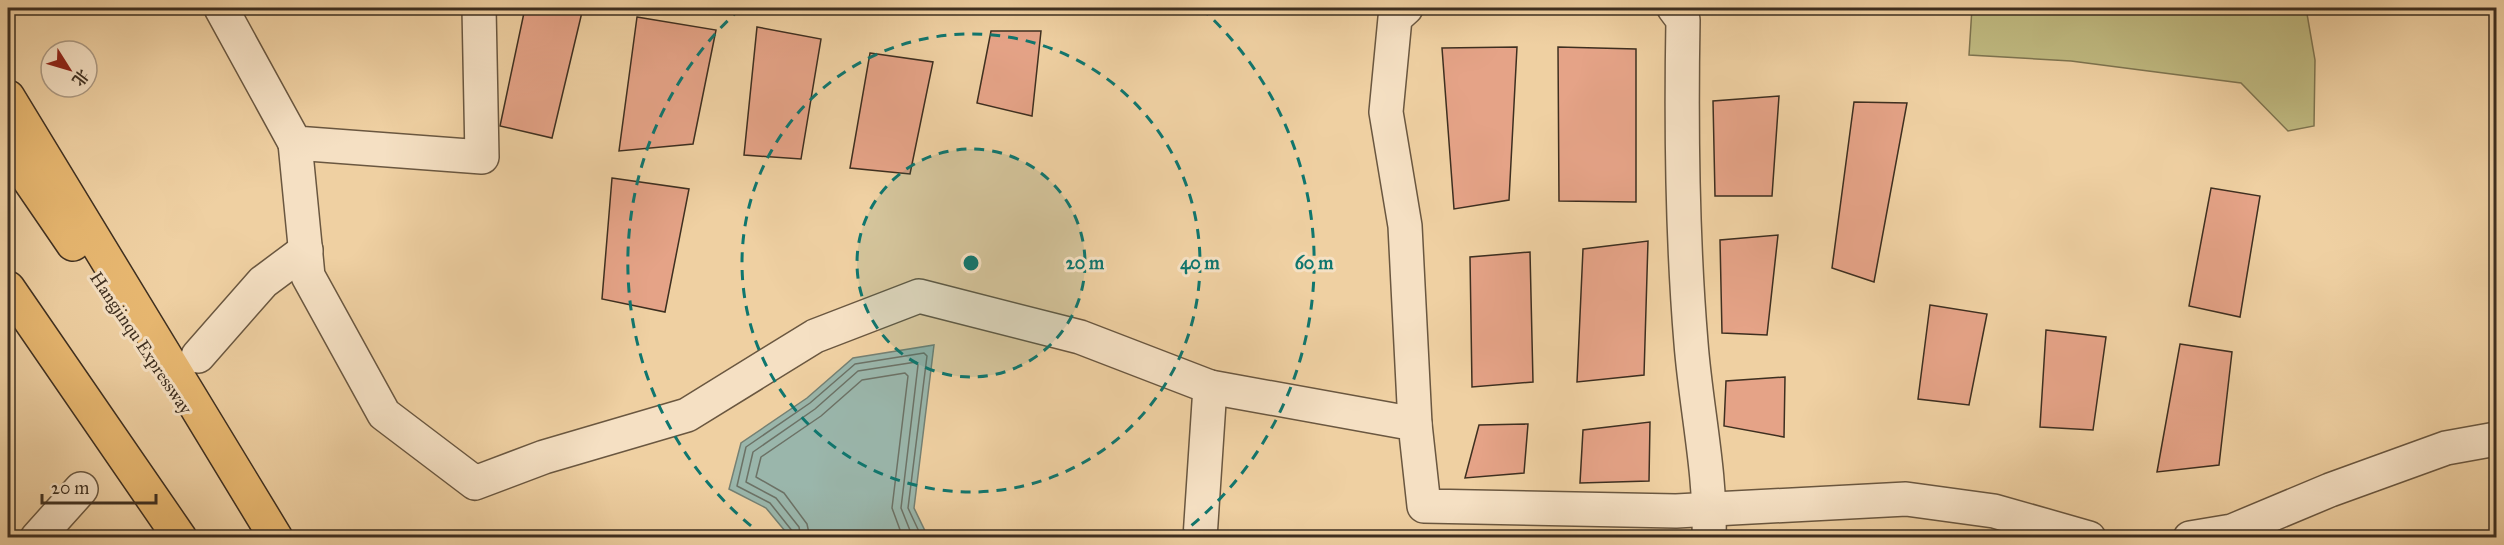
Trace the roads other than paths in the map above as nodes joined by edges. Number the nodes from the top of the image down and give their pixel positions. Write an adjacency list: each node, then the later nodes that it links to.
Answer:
1 (221, 8): 6 (street)
2 (478, 8): 6 (street)
3 (1674, 8): 15 (street)
4 (1399, 11): 12 (street)
5 (8, 97): 18 (highway)
6 (295, 143): 8 (street)
7 (8, 149): 18 (highway, Hangjinqu Expressway)
8 (306, 250): 10 (street); 11 (street)
9 (8, 288): 17 (highway)
10 (198, 356)
11 (1210, 387): 12 (street); 19 (street)
12 (1415, 424): 15 (street)
13 (2496, 439): 21 (street)
14 (81, 489): 16 (street)
15 (1710, 523): 20 (street)
16 (37, 537)
17 (180, 537)
18 (275, 537)
19 (1200, 537)
20 (2089, 537)
21 (2190, 537)

